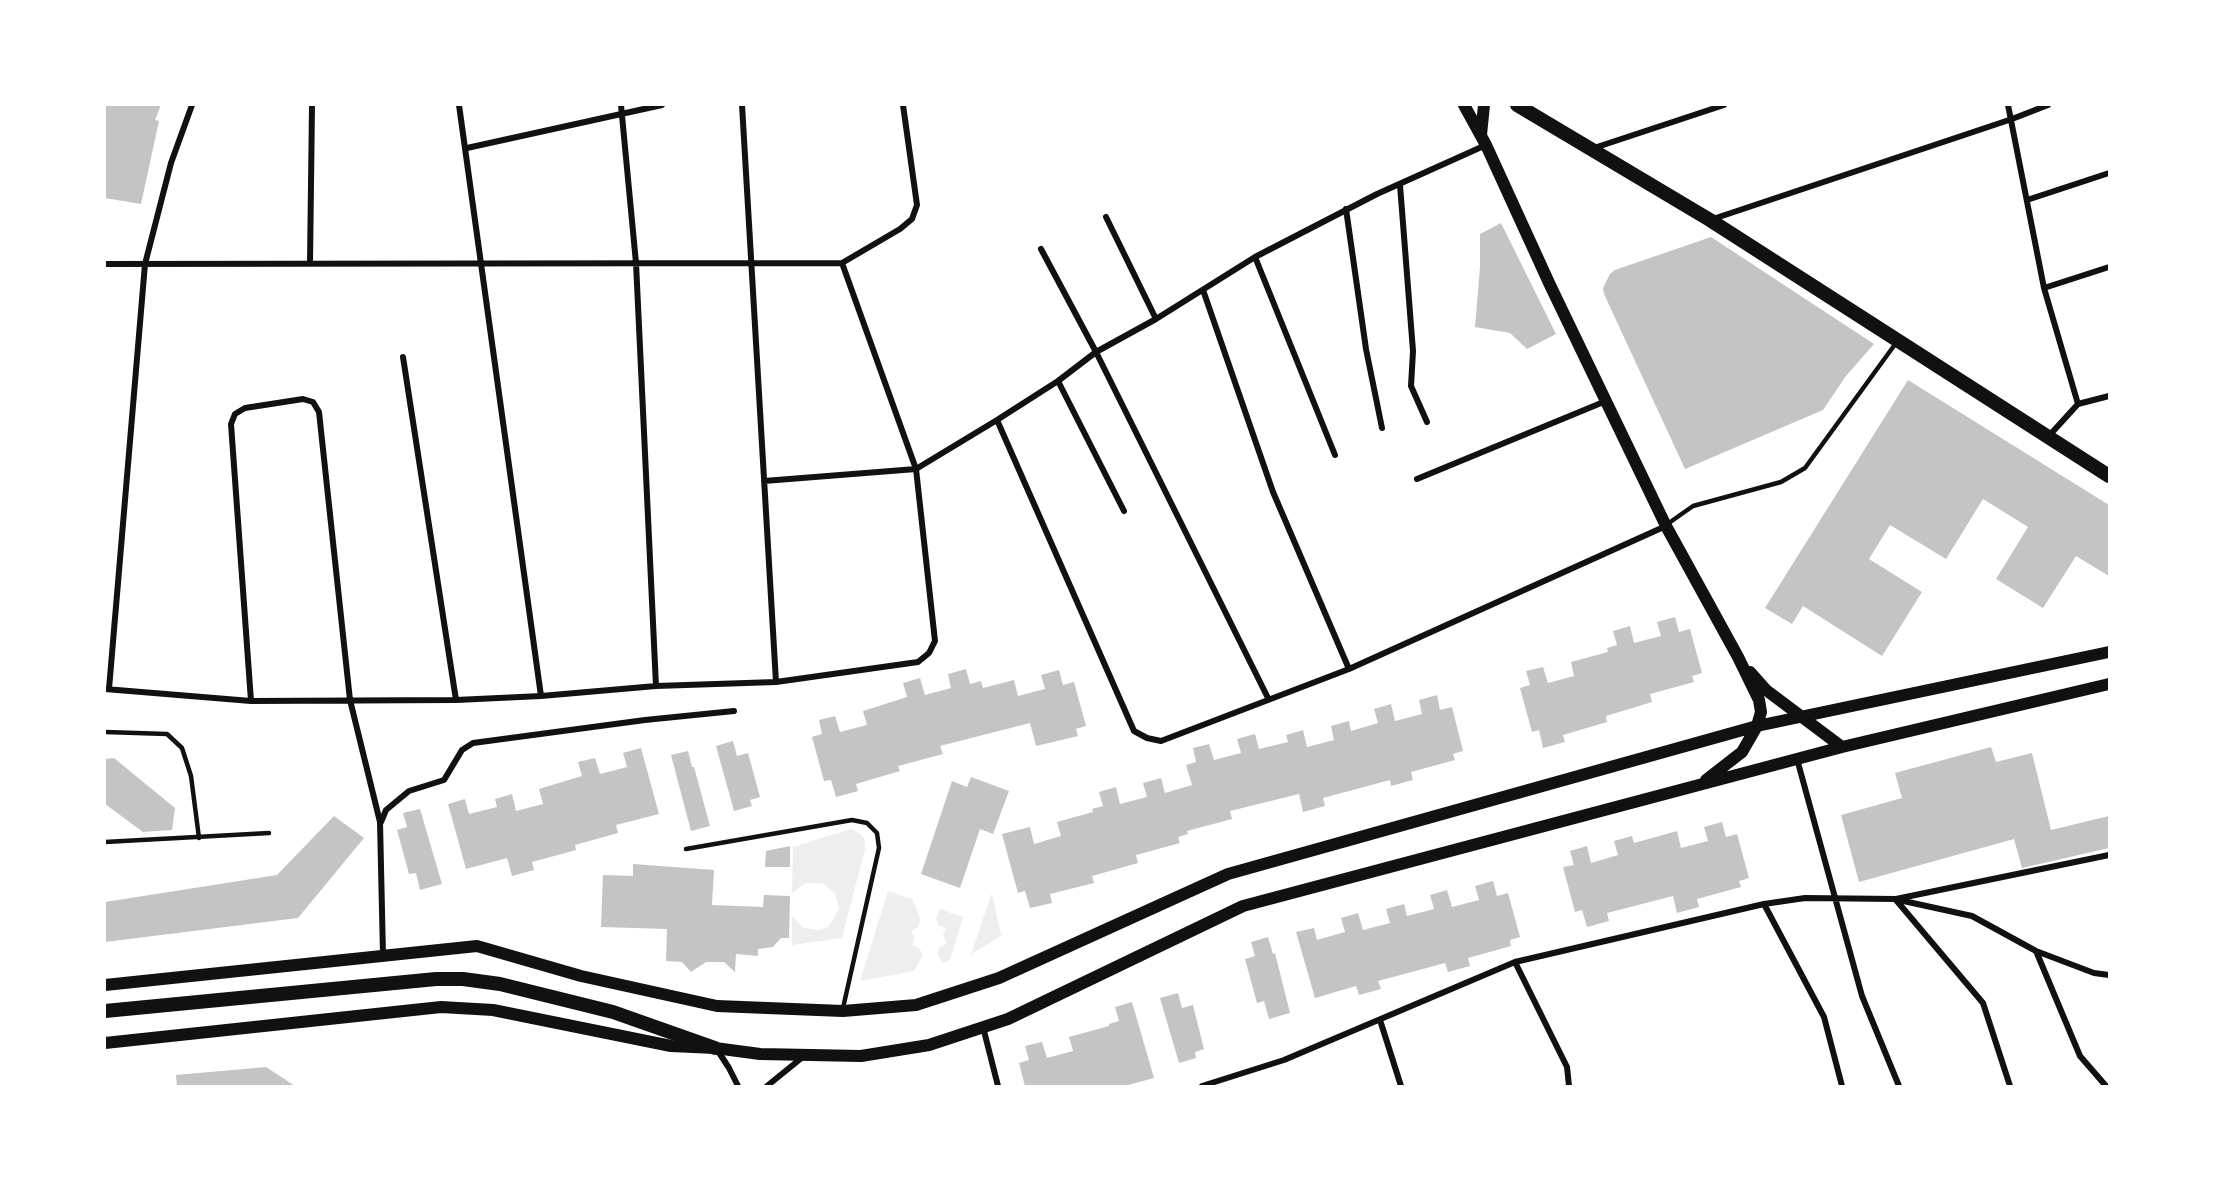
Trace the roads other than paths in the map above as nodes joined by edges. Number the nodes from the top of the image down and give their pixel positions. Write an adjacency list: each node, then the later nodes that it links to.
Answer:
1 (192, 105): 33 (street)
2 (312, 105): 27 (street)
3 (459, 105): 17 (street)
4 (621, 105): 14 (street)
5 (662, 105): 14 (street)
6 (742, 105): 30 (street)
7 (903, 105): 31 (street)
8 (1464, 105): 16 (main road)
9 (1484, 105): 16 (main road)
10 (1517, 105): 18 (main road)
11 (1724, 105): 18 (street)
12 (2008, 105): 15 (street)
13 (2048, 105): 15 (street)
14 (622, 114): 17 (street); 29 (street)
15 (2012, 119): 21 (street); 24 (street)
16 (1483, 140): 20 (street); 43 (main road)
17 (466, 148): 28 (street)
18 (1593, 149): 24 (main road)
19 (2109, 173): 21 (street)
20 (1400, 184): 22 (street); 46 (street)
21 (2027, 200): 35 (street)
22 (1346, 209): 26 (street); 47 (street)
23 (1106, 218): 37 (street)
24 (1710, 220): 38 (main road)
25 (1041, 249): 39 (street)
26 (1255, 257): 36 (street); 49 (street)
27 (310, 263): 28 (street); 33 (street)
28 (480, 263): 29 (street); 63 (street)
29 (636, 263): 30 (street); 61 (street)
30 (752, 263): 31 (street); 53 (street)
31 (842, 263): 50 (street)
32 (105, 264): 33 (street)
33 (146, 264): 62 (street)
34 (2109, 267): 35 (street)
35 (2044, 288): 44 (street)
36 (1203, 290): 37 (street); 58 (street)
37 (1156, 319): 39 (street)
38 (1897, 340): 48 (main road); 55 (lane)
39 (1096, 352): 41 (street); 64 (street)
40 (403, 357): 66 (street)
41 (1058, 381): 45 (street); 54 (street)
42 (2109, 396): 44 (street)
43 (1606, 401): 52 (street); 55 (main road)
44 (2078, 404): 48 (street)
45 (998, 420): 50 (street); 64 (street)
46 (1427, 422)
47 (1382, 428)
48 (2047, 438): 51 (main road)
49 (1335, 455)
50 (916, 469): 53 (street); 59 (street)
51 (2109, 476)
52 (1417, 479)
53 (764, 481): 59 (street)
54 (1124, 511)
55 (1666, 526): 57 (main road); 58 (street)
56 (2109, 652): 69 (main road)
57 (1738, 657): 69 (main road); 70 (main road)
58 (1349, 669): 64 (street)
59 (776, 682): 61 (street)
60 (2109, 684): 72 (main road)
61 (656, 686): 63 (street)
62 (107, 689): 67 (street)
63 (541, 696): 66 (street)
64 (1268, 698)
65 (350, 700): 66 (street); 67 (street); 67 (street); 75 (street)
66 (456, 700)
67 (251, 701)
68 (734, 711): 75 (street)
69 (1802, 717): 70 (main road); 72 (main road)
70 (1757, 726): 74 (main road); 90 (main road)
71 (105, 732): 77 (lane)
72 (1842, 747): 73 (main road)
73 (1797, 759): 74 (main road); 81 (street)
74 (1700, 784): 92 (main road)
75 (380, 822): 85 (street)
76 (269, 833): 77 (lane)
77 (199, 838): 78 (lane)
78 (105, 842)
79 (686, 849): 90 (lane)
80 (2109, 855): 82 (street)
81 (1835, 898): 82 (street); 83 (street); 105 (street)
82 (1896, 899): 84 (street); 106 (street)
83 (1764, 904): 86 (street); 104 (street)
84 (2036, 951): 87 (street); 107 (street)
85 (383, 955): 88 (main road); 90 (main road)
86 (1515, 962): 91 (street); 103 (street)
87 (2109, 975)
88 (107, 986)
89 (105, 1011): 96 (main road)
90 (843, 1011)
91 (1380, 1020): 101 (street); 102 (street)
92 (983, 1027): 97 (main road); 100 (street)
93 (105, 1034): 94 (main road)
94 (119, 1042): 95 (main road); 96 (main road)
95 (105, 1043)
96 (715, 1048): 97 (main road); 98 (street)
97 (805, 1055): 99 (street)
98 (738, 1086)
99 (767, 1086)
100 (999, 1086)
101 (1202, 1086)
102 (1401, 1086)
103 (1569, 1086)
104 (1842, 1086)
105 (1899, 1086)
106 (2010, 1086)
107 (2106, 1086)

